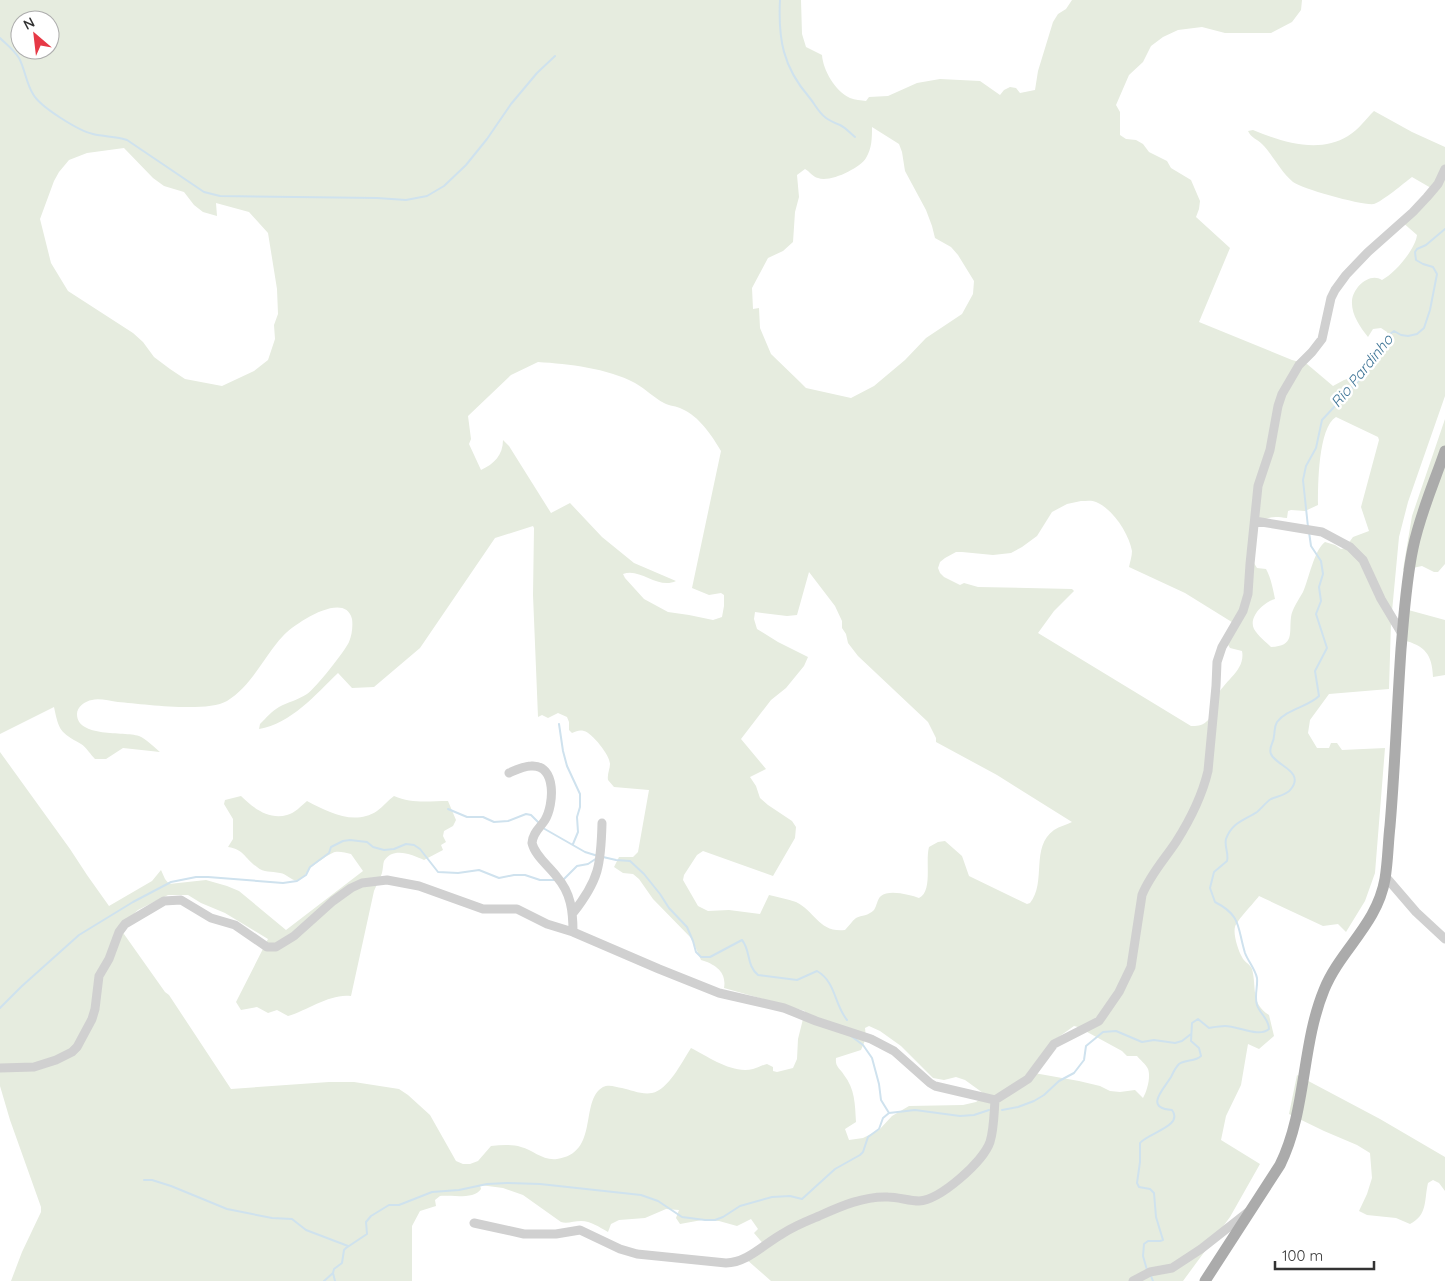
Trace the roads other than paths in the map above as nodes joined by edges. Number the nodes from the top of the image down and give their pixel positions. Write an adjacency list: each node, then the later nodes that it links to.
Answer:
1 (1445, 169): 3 (street)
2 (1445, 451): 4 (main road)
3 (1255, 521): 4 (street); 12 (street)
4 (1402, 634): 7 (main road)
5 (509, 773): 8 (street)
6 (602, 823): 8 (street)
7 (1386, 876): 10 (street); 13 (main road)
8 (573, 913): 9 (street)
9 (573, 932): 11 (street); 12 (street)
10 (1445, 939)
11 (0, 1068)
12 (995, 1100): 14 (street)
13 (1250, 1211): 15 (street); 16 (main road)
14 (474, 1222)
15 (1133, 1281)
16 (1205, 1281)

